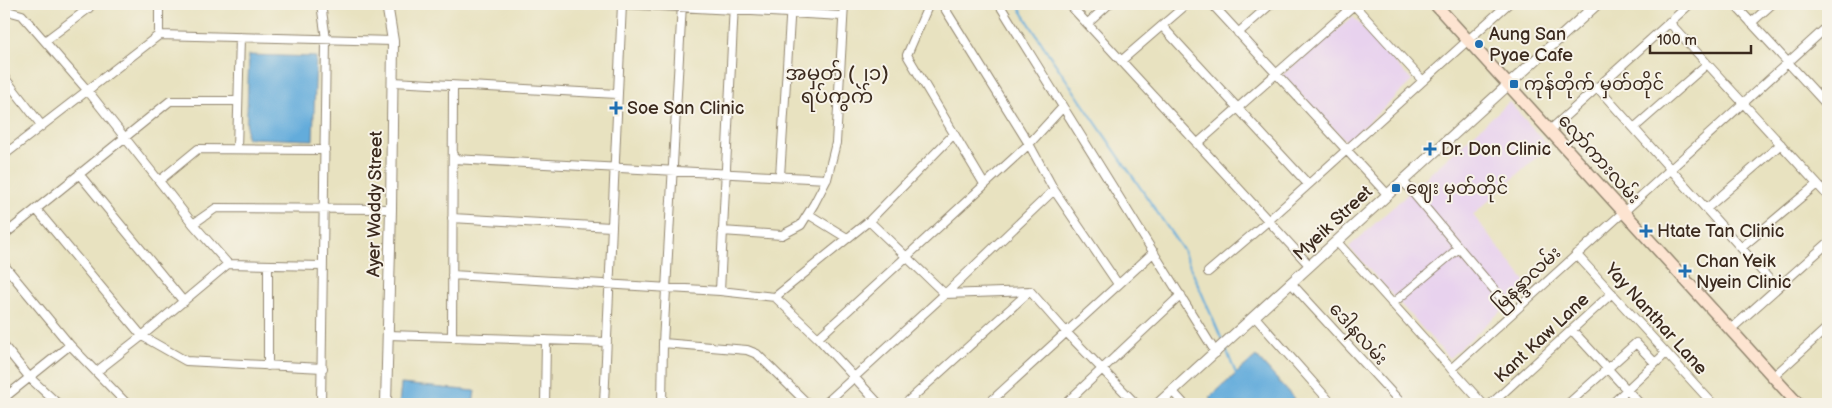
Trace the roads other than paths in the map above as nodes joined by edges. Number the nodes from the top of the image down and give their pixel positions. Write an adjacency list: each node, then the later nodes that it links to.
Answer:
1 (90, 4): 38 (street)
2 (159, 4): 34 (street)
3 (321, 4): 36 (street)
4 (387, 4): 39 (street, Ayer Waddy Street)
5 (622, 4): 23 (street); 51 (street)
6 (791, 4): 26 (street)
7 (844, 4): 27 (street)
8 (929, 4): 60 (street)
9 (942, 4): 62 (street)
10 (999, 4): 55 (street)
11 (1068, 4): 30 (street)
12 (1109, 4): 30 (street)
13 (1187, 4): 31 (street)
14 (1212, 4): 33 (street)
15 (1272, 4): 33 (street)
16 (1353, 4): 43 (street); 45 (street)
17 (1435, 4): 37 (main road, လှော်ကားလမ်း)
18 (1508, 4): 37 (street)
19 (1597, 4): 47 (street, Myeik Street)
20 (1690, 4): 28 (street)
21 (1734, 4): 29 (street)
22 (1772, 4): 29 (street)
23 (682, 5): 24 (street); 72 (street)
24 (734, 7): 26 (street); 74 (street)
25 (4, 10): 38 (street)
26 (790, 13): 27 (street); 75 (street)
27 (842, 16): 76 (street)
28 (1669, 22): 42 (street); 49 (street)
29 (1751, 23): 41 (street)
30 (1087, 24): 40 (street)
31 (1162, 26): 40 (street); 56 (street)
32 (1828, 26): 41 (street, မြနန္ဒာလမ်း)
33 (1238, 34): 43 (street)
34 (159, 35): 35 (street); 50 (street)
35 (240, 37): 36 (street); 52 (street)
36 (326, 39): 39 (street); 66 (street)
37 (1468, 40): 45 (street); 47 (main road, လှော်ကားလမ်း)
38 (45, 41): 50 (street)
39 (393, 41): 46 (street, Ayer Waddy Street)
40 (1121, 61): 63 (street)
41 (1787, 63): 53 (street); 54 (street, မြနန္ဒာလမ်း)
42 (1707, 64): 54 (street); 58 (street)
43 (1276, 74): 56 (street); 67 (street)
44 (4, 76): 57 (street)
45 (1423, 81): 67 (street)
46 (392, 82): 48 (street); 87 (street, Ayer Waddy Street)
47 (1508, 84): 59 (main road, လှော်ကားလမ်း); 78 (street, Myeik Street)
48 (453, 86): 51 (street); 69 (street)
49 (1597, 88): 58 (street); 59 (street)
50 (88, 90): 57 (street); 61 (street)
51 (617, 94): 70 (street)
52 (238, 100): 61 (street); 65 (street)
53 (1827, 102)
54 (1743, 103): 64 (street); 71 (street, မြနန္ဒာလမ်း)
55 (1063, 107): 62 (street); 103 (street)
56 (1238, 108): 63 (street); 80 (street)
57 (42, 126): 68 (street)
58 (1634, 128): 71 (street)
59 (1550, 130): 89 (main road, လှော်ကားလမ်း)
60 (954, 134): 79 (street); 92 (street)
61 (125, 137): 73 (street); 77 (street)
62 (1030, 144): 79 (street); 82 (street)
63 (1197, 144): 93 (street)
64 (1780, 144): 81 (street); 88 (street)
65 (237, 149): 66 (street); 77 (street)
66 (325, 150): 86 (street)
67 (1346, 150): 80 (street); 83 (street)
68 (4, 155)
69 (453, 159): 70 (street); 91 (street)
70 (614, 168): 72 (street); 95 (street)
71 (1670, 169): 88 (street); 89 (street, မြနန္ဒာလမ်း)
72 (673, 171): 74 (street); 116 (street)
73 (79, 174): 85 (street); 124 (street)
74 (725, 174): 75 (street); 96 (street)
75 (780, 176): 76 (street)
76 (827, 179): 90 (street)
77 (159, 181): 94 (street)
78 (1403, 181): 83 (street, Myeik Street); 101 (street)
79 (984, 184): 105 (street)
80 (1308, 184): 93 (street)
81 (1817, 184): 84 (street); 102 (street)
82 (1054, 190): 115 (street); 121 (street)
83 (1388, 195): 99 (street, Myeik Street)
84 (1828, 196)
85 (36, 208): 97 (street); 133 (street)
86 (324, 209): 87 (street); 94 (street); 109 (street)
87 (391, 209): 132 (street, Ayer Waddy Street)
88 (1706, 209): 102 (street)
89 (1623, 211): 104 (street, မြနန္ဒာလမ်း); 130 (main road, လှော်ကားလမ်း)
90 (808, 214): 96 (street); 98 (street)
91 (452, 218): 95 (street); 112 (street)
92 (869, 221): 98 (street); 105 (street)
93 (1268, 221): 110 (street); 111 (street)
94 (193, 224): 106 (street)
95 (611, 227): 114 (street)
96 (722, 231): 118 (street)
97 (4, 235)
98 (848, 238): 123 (street)
99 (1336, 242): 110 (street, Myeik Street); 125 (street)
100 (1828, 243): 117 (street)
101 (1459, 248): 125 (street); 126 (street)
102 (1740, 248): 117 (street)
103 (1154, 252): 115 (street); 122 (street)
104 (1576, 254): 120 (street, Yay Nanthar Lane); 126 (street, မြနန္ဒာလမ်း)
105 (906, 257): 121 (street); 135 (street)
106 (228, 264): 108 (street); 124 (street)
107 (4, 265): 139 (street)
108 (268, 265): 109 (street); 144 (street)
109 (322, 266): 145 (street)
110 (1310, 266): 113 (street, Myeik Street)
111 (1208, 272)
112 (452, 275): 114 (street); 134 (street)
113 (1292, 283): 127 (street, Myeik Street); 174 (street, ဒေါနလမ်း)
114 (608, 284): 116 (street); 137 (street)
115 (1118, 284): 131 (street)
116 (666, 288): 118 (street); 138 (street)
117 (1777, 288): 130 (street)
118 (720, 291): 123 (street)
119 (1030, 291): 121 (street); 131 (street); 167 (street)
120 (1612, 293): 129 (street, Kant Kaw Lane); 142 (street, Yay Nanthar Lane)
121 (945, 294): 150 (street)
122 (1181, 295): 141 (street); 146 (street)
123 (774, 297): 135 (street)
124 (184, 302): 133 (street)
125 (1392, 304): 147 (street)
126 (1513, 312): 147 (street, မြနန္ဒာလမ်း)
127 (1255, 317): 141 (street, Myeik Street); 173 (street)
128 (1828, 327): 151 (street)
129 (1572, 330): 148 (street); 176 (street, Kant Kaw Lane)
130 (1730, 330): 151 (main road, လှော်ကားလမ်း)
131 (1067, 333): 146 (street); 168 (street)
132 (388, 335): 134 (street); 160 (street, Ayer Waddy Street)
133 (142, 336): 144 (street); 149 (street)
134 (452, 337): 136 (street)
135 (818, 338): 150 (street)
136 (546, 340): 137 (street); 161 (street)
137 (607, 342): 162 (street)
138 (663, 343): 163 (street); 164 (street)
139 (70, 345): 149 (street); 152 (street)
140 (4, 346): 152 (street)
141 (1216, 353): 154 (street, Myeik Street)
142 (1666, 353): 143 (street); 179 (street, Yay Nanthar Lane)
143 (1655, 364): 148 (street); 153 (street)
144 (268, 366): 145 (street)
145 (323, 368): 159 (street)
146 (1102, 369): 169 (street); 170 (street)
147 (1451, 369): 175 (street)
148 (1607, 369): 153 (street); 156 (street)
149 (96, 372): 158 (street)
150 (855, 377): 165 (street); 166 (street)
151 (1773, 377): 180 (main road, လှော်ကားလမ်း)
152 (30, 378): 155 (street); 157 (street)
153 (1626, 390): 177 (street); 178 (street)
154 (1173, 392): 171 (street, Myeik Street); 172 (street)
155 (4, 398)
156 (1570, 403)
157 (58, 404)
158 (127, 404)
159 (322, 404)
160 (386, 404)
161 (544, 404)
162 (604, 404)
163 (662, 404)
164 (808, 404)
165 (825, 404)
166 (879, 404)
167 (905, 404)
168 (988, 404)
169 (1065, 404)
170 (1136, 404)
171 (1158, 404)
172 (1184, 404)
173 (1332, 404)
174 (1402, 404)
175 (1482, 404)
176 (1491, 404)
177 (1612, 404)
178 (1640, 404)
179 (1713, 404)
180 (1798, 404)

